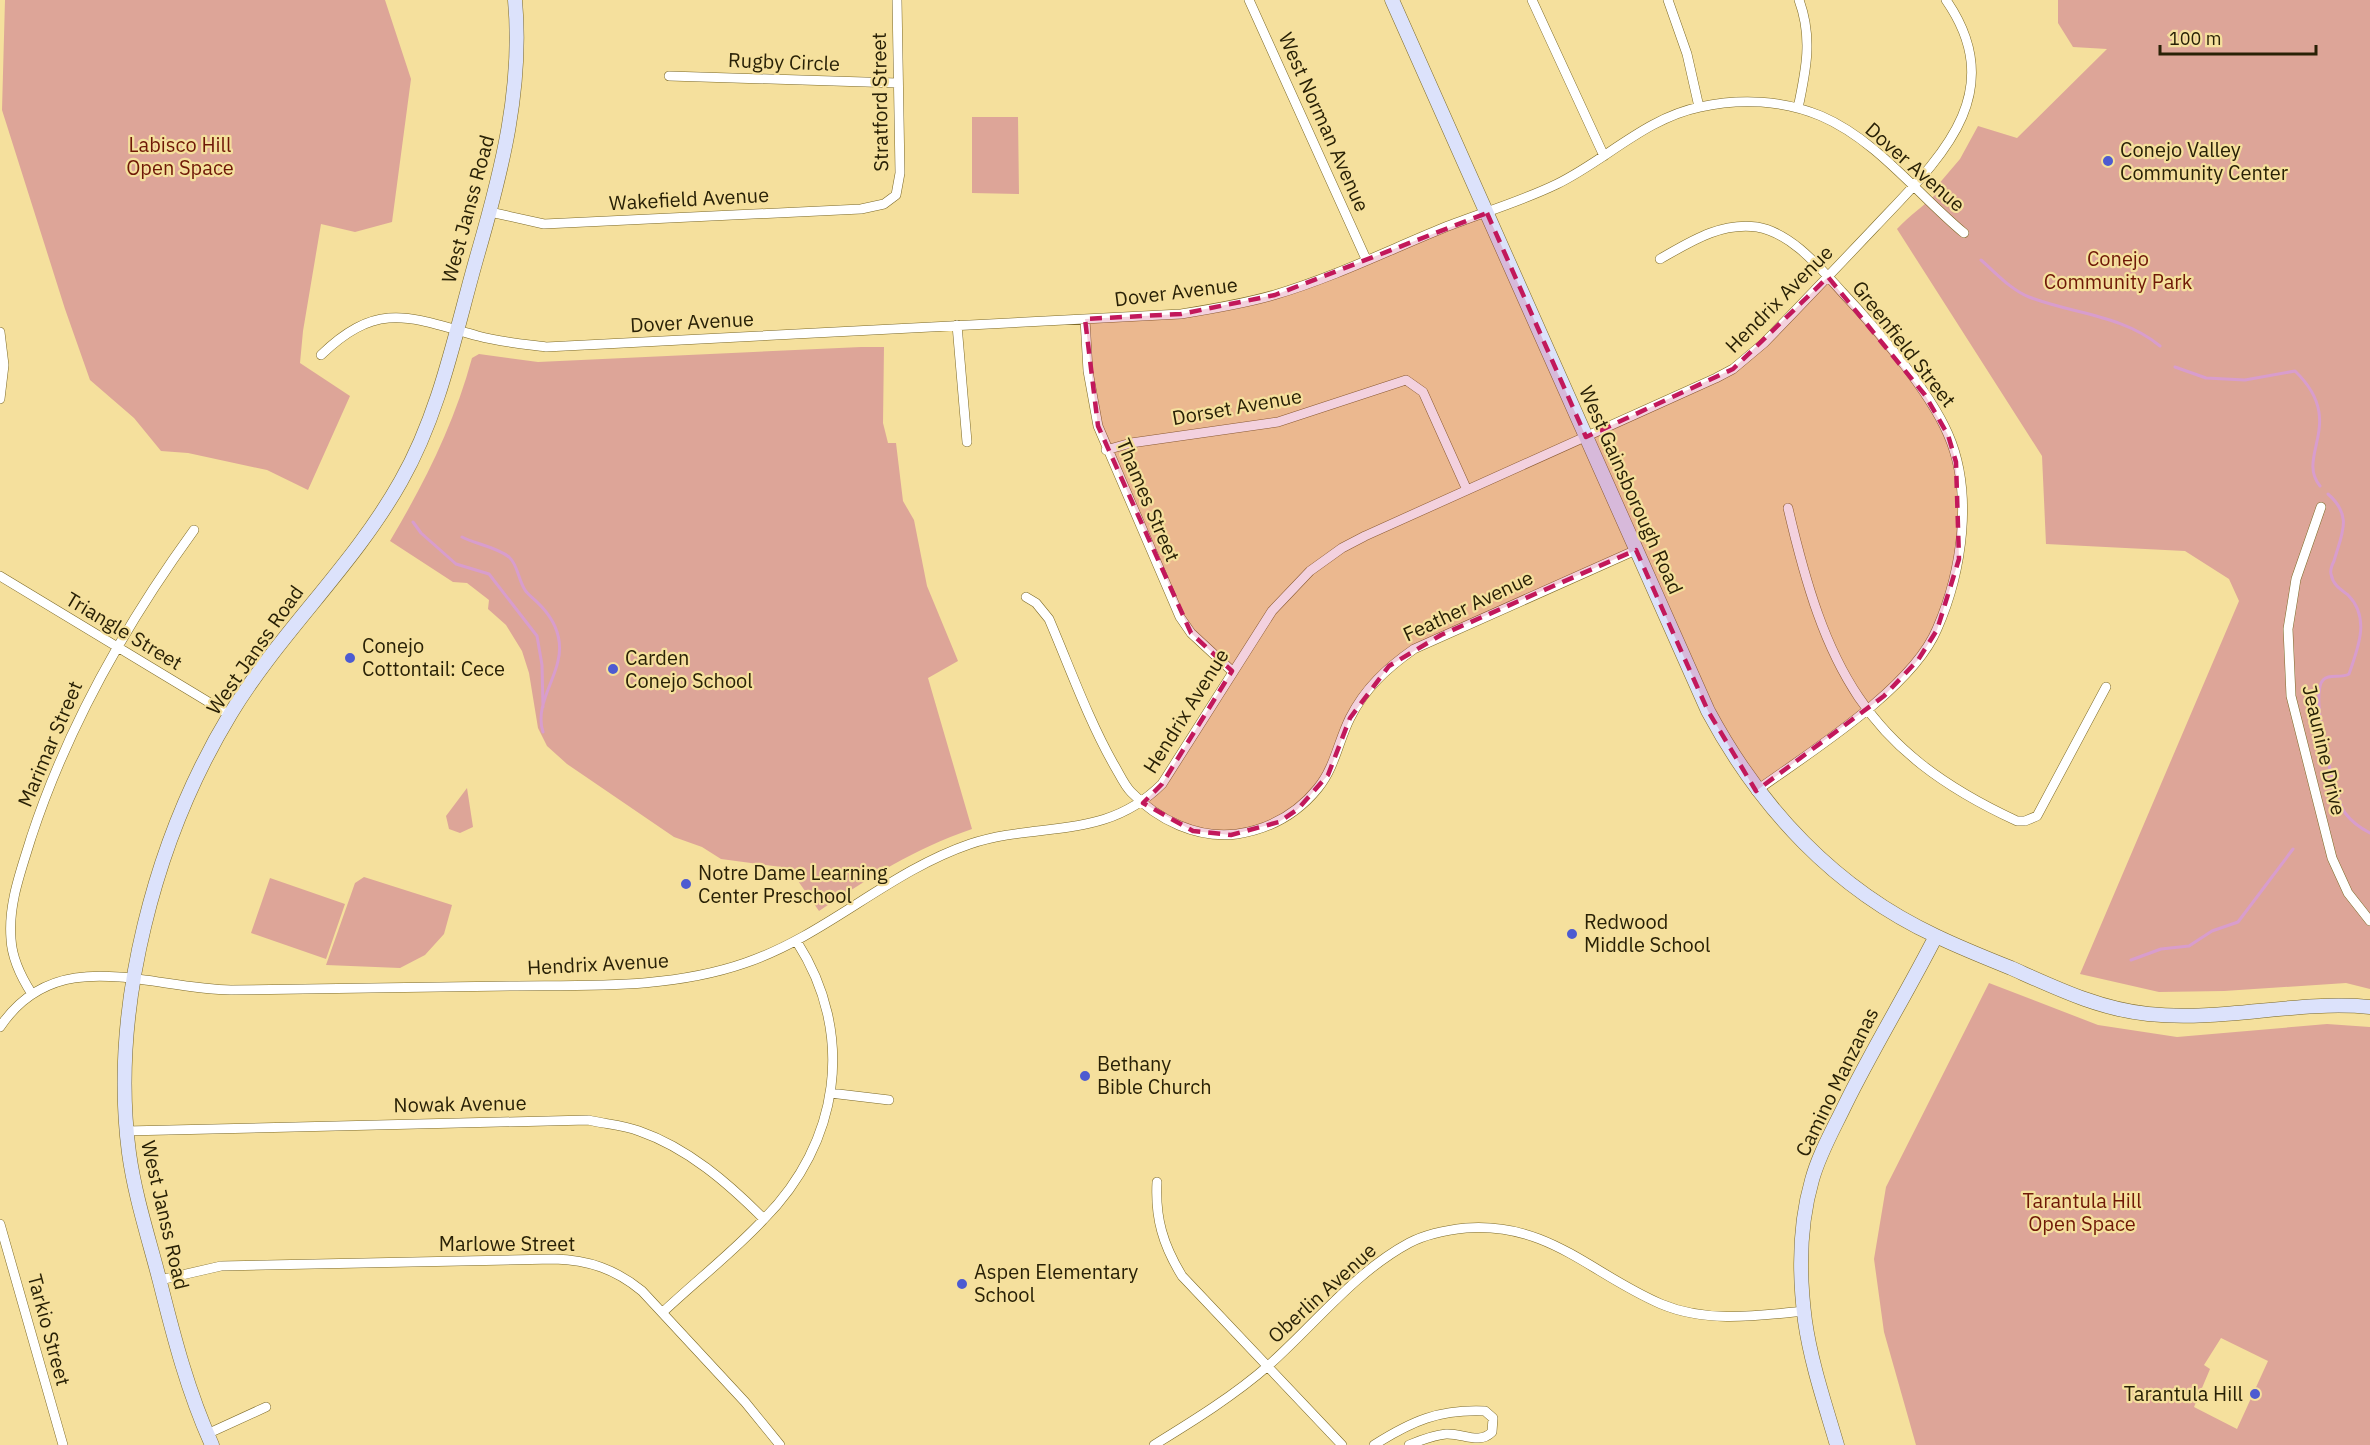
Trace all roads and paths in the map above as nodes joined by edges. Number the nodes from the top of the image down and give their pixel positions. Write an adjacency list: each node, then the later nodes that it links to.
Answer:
1 (514, 0): 16 (street, West Janss Road)
2 (897, 0): 10 (street, Stratford Street)
3 (1249, 0): 19 (street, West Norman Avenue)
4 (1392, 0): 17 (street, West Gainsborough Road)
5 (1532, 0): 13 (street)
6 (1668, 0): 11 (street)
7 (1799, 0): 12 (street)
8 (1946, 0): 14 (street, Hendrix Avenue)
9 (669, 76): 10 (street, Rugby Circle)
10 (897, 83): 15 (street, Stratford Street)
11 (1699, 107): 12 (street, Dover Avenue); 13 (street, Dover Avenue)
12 (1798, 108): 14 (street, Dover Avenue)
13 (1604, 156): 17 (street, Dover Avenue)
14 (1913, 187): 18 (street, Dover Avenue); 21 (street, Hendrix Avenue)
15 (890, 201): 16 (street, Wakefield Avenue)
16 (490, 212): 24 (street, West Janss Road)
17 (1487, 213): 19 (street, Dover Avenue); 28 (street, West Gainsborough Road)
18 (1964, 233)
19 (1366, 259): 22 (street, Dover Avenue)
20 (1660, 260): 21 (street, Greenfield Street)
21 (1828, 277): 28 (street, Hendrix Avenue); 41 (street, Greenfield Street)
22 (1085, 319): 23 (street, Dover Avenue); 30 (street, Thames Street)
23 (957, 325): 24 (street, Dover Avenue); 29 (street)
24 (456, 329): 26 (street, Dover Avenue); 42 (street, West Janss Road)
25 (0, 332): 27 (street)
26 (321, 355)
27 (0, 399)
28 (1586, 437): 31 (street, Hendrix Avenue); 35 (street, West Gainsborough Road)
29 (967, 442)
30 (1106, 450): 31 (street, Dorset Avenue); 39 (street, Thames Street)
31 (1467, 490): 39 (street, Hendrix Avenue)
32 (2321, 507): 45 (street, Jeaunine Drive)
33 (1788, 508): 41 (street)
34 (194, 530): 38 (street, Marimar Street)
35 (1636, 550): 43 (street, West Gainsborough Road); 44 (street, Feather Avenue)
36 (0, 576): 38 (street, Triangle Street)
37 (1026, 597): 44 (street, Feather Avenue)
38 (116, 648): 42 (street, Triangle Street); 49 (street, Marimar Street)
39 (1232, 671): 44 (street, Hendrix Avenue)
40 (2106, 687): 41 (street)
41 (1867, 709): 43 (street, Greenfield Street)
42 (230, 715): 48 (street, West Janss Road)
43 (1756, 791): 46 (street, West Gainsborough Road)
44 (1143, 803): 47 (street, Hendrix Avenue)
45 (2370, 921)
46 (1936, 936): 50 (street); 59 (street, Camino Manzanas)
47 (797, 942): 48 (street, Hendrix Avenue); 52 (street)
48 (133, 978): 49 (street, Hendrix Avenue); 54 (street, West Janss Road)
49 (32, 994): 51 (street, Hendrix Avenue)
50 (2370, 1007)
51 (0, 1027)
52 (831, 1093): 53 (street); 56 (street)
53 (889, 1100)
54 (126, 1131): 56 (street, Nowak Avenue); 58 (street, West Janss Road)
55 (1157, 1182): 61 (street)
56 (764, 1220): 60 (street)
57 (0, 1224): 65 (street, Tarkio Street)
58 (160, 1280): 60 (street, Marlowe Street); 63 (street, West Janss Road)
59 (1804, 1311): 61 (street, Oberlin Avenue); 70 (street, Camino Manzanas)
60 (663, 1312): 66 (street, Marlowe Street)
61 (1269, 1365): 64 (street, Oberlin Avenue); 67 (street)
62 (266, 1407): 63 (street)
63 (209, 1439)
64 (1156, 1444)
65 (63, 1445)
66 (780, 1445)
67 (1342, 1445)
68 (1374, 1445): 69 (street)
69 (1409, 1445)
70 (1838, 1445)

